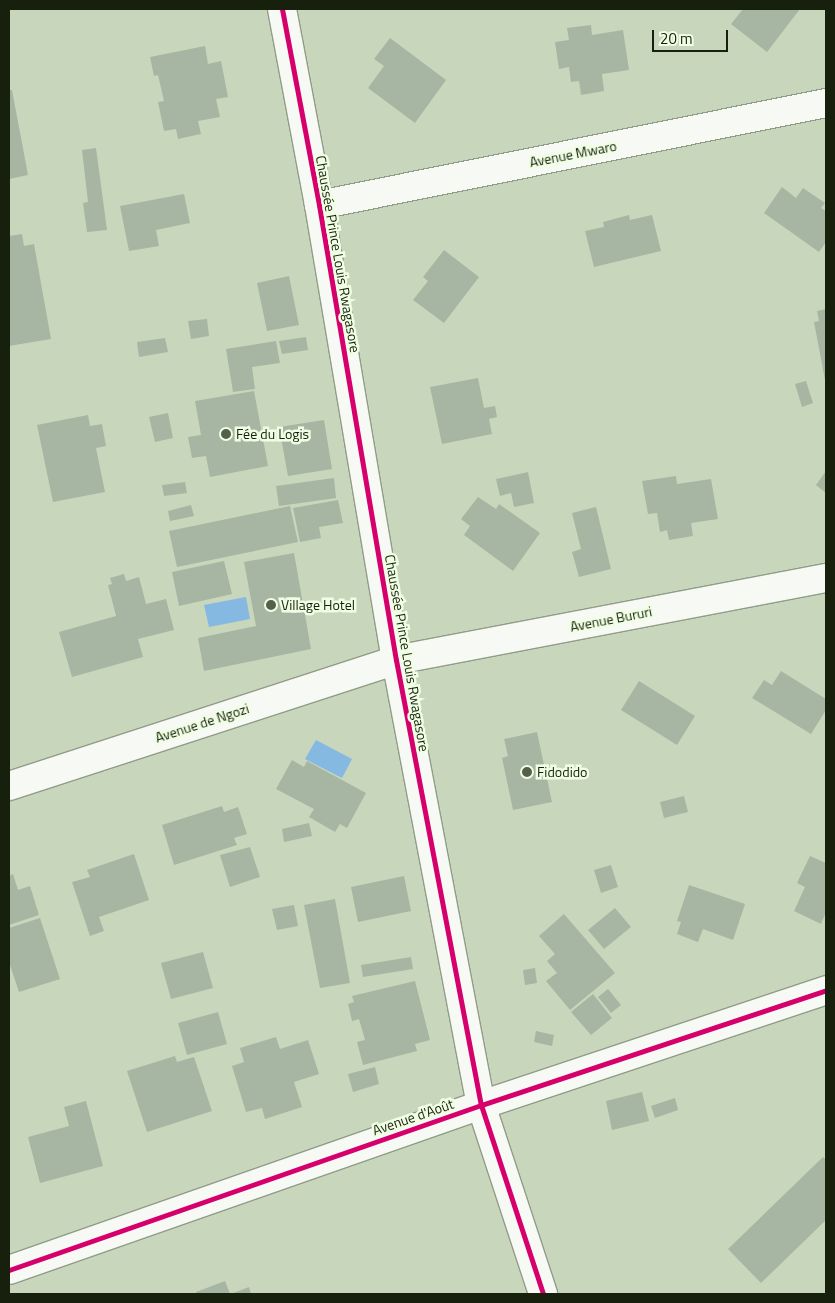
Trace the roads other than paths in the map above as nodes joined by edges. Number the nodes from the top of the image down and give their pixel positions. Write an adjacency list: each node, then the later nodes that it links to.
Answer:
1 (282, 9): 3 (street, Chaussée Prince Louis Rwagasore)
2 (826, 103): 3 (street, Avenue Mwaro)
3 (319, 204): 5 (street, Chaussée Prince Louis Rwagasore)
4 (826, 578): 5 (street, Avenue Bururi)
5 (396, 660): 6 (street, Avenue de Ngozi); 8 (street, Chaussée Prince Louis Rwagasore)
6 (9, 786)
7 (826, 990): 8 (street, Avenue d'Août)
8 (481, 1105): 9 (street, Avenue d'Août); 10 (street, Chaussée Prince Louis Rwagasore)
9 (9, 1270)
10 (543, 1294)

